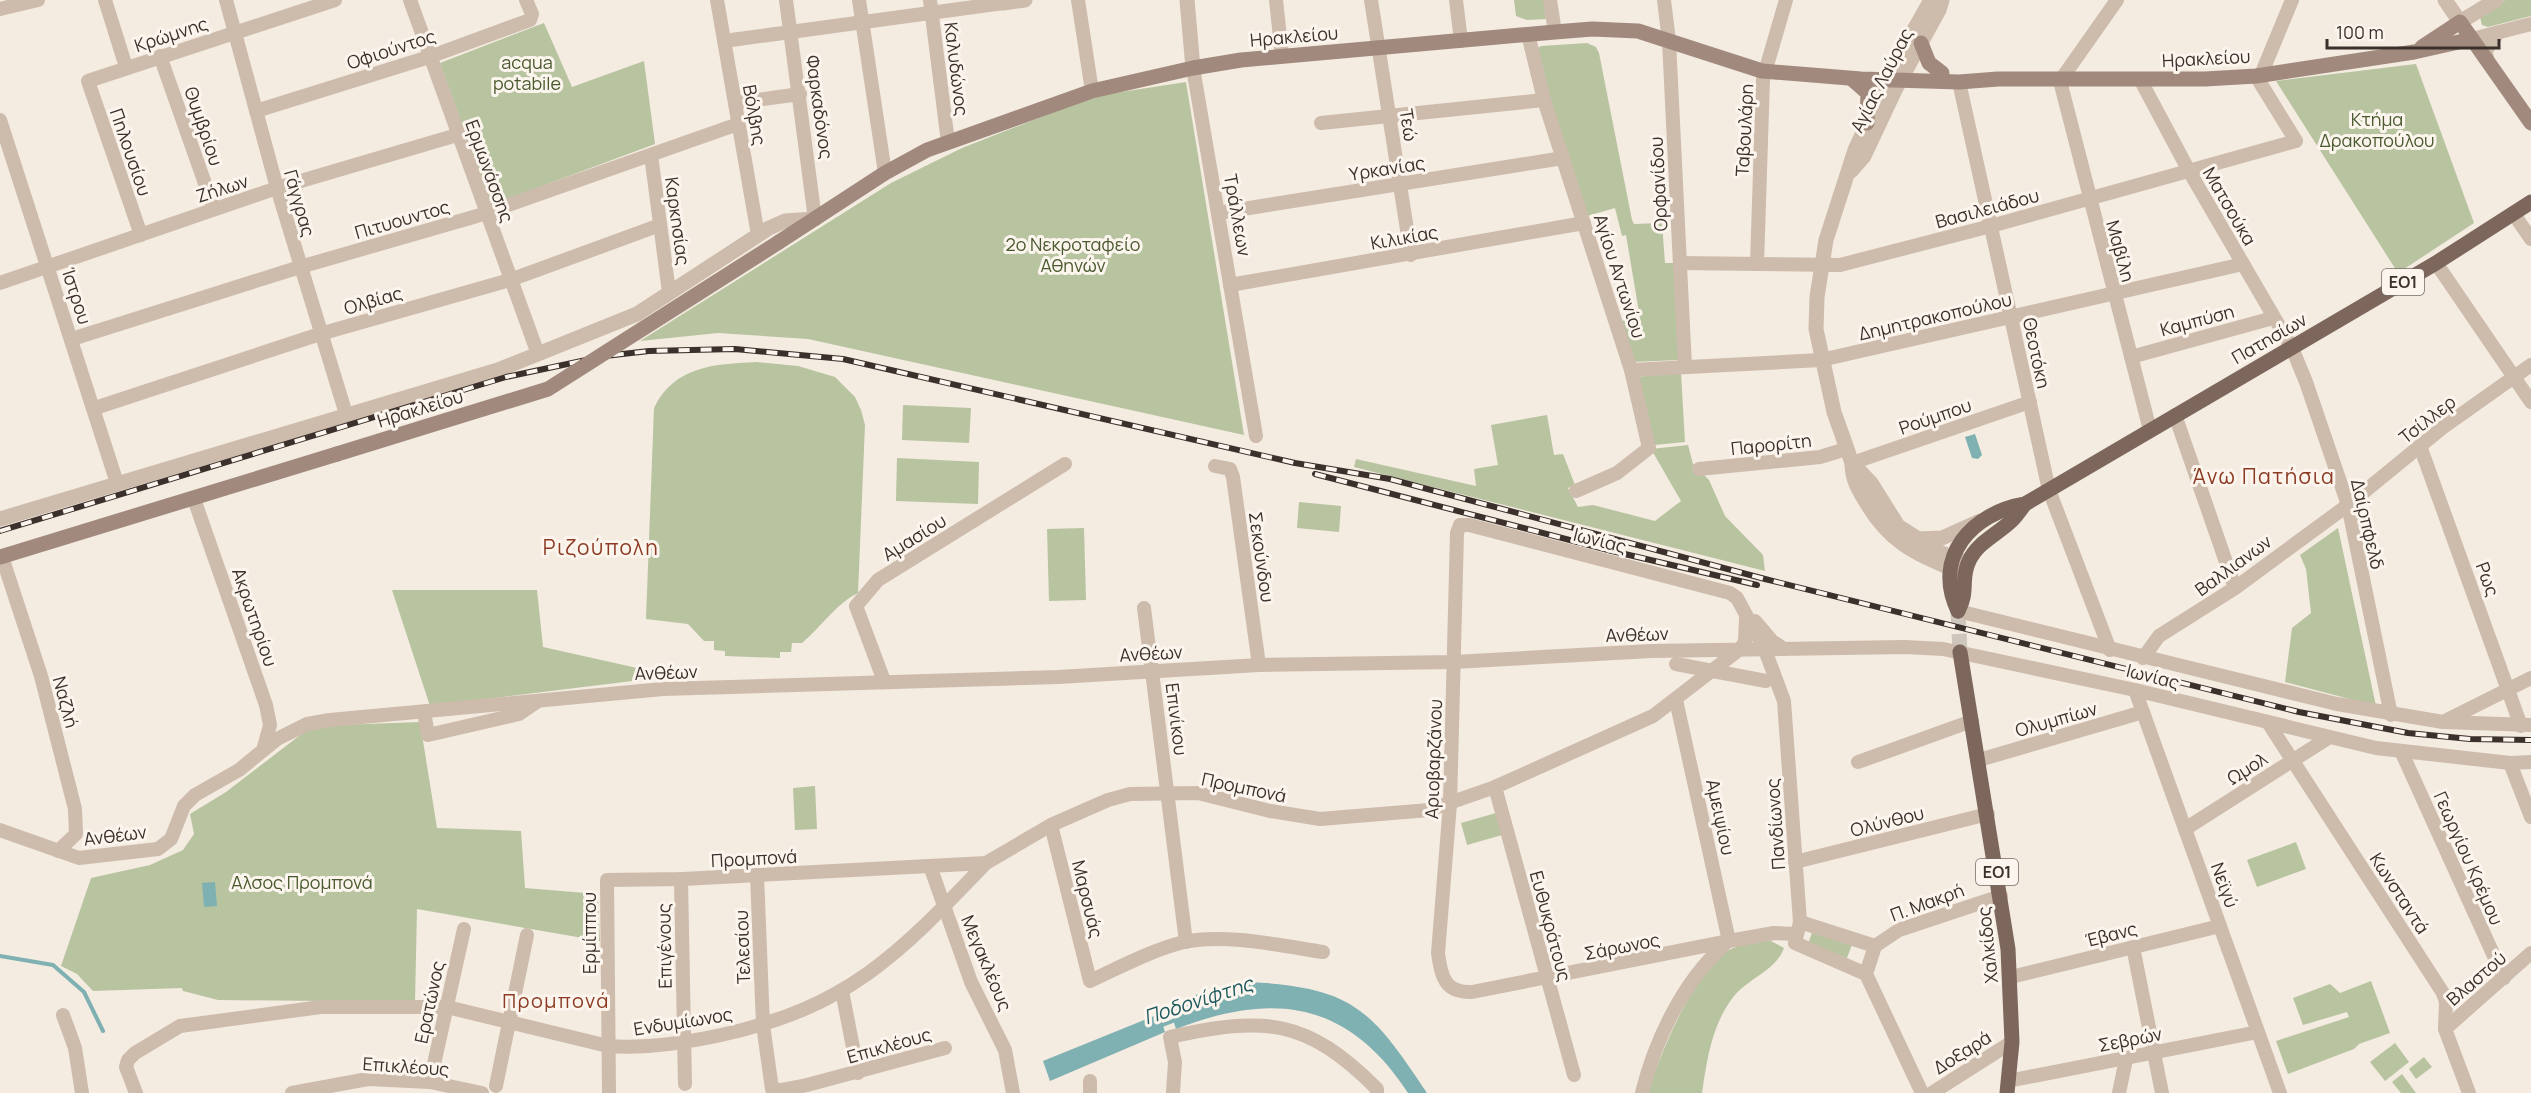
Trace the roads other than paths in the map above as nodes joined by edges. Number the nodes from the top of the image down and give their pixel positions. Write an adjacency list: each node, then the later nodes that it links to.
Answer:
1 (38, 0): 27 (street)
2 (105, 0): 47 (street)
3 (226, 0): 31 (street, Γάγγρας)
4 (335, 0): 31 (street, Κρώμνης)
5 (410, 0): 45 (street, Ερμωνάσσης)
6 (526, 0): 45 (street, Οφιούντος)
7 (717, 0): 37 (street, Βόλβης)
8 (786, 0): 32 (street, Φαρκαδόνος)
9 (859, 0): 28 (street)
10 (1025, 0): 25 (street)
11 (1078, 0): 60 (street)
12 (1187, 0): 48 (street, Τράλλεων)
13 (1276, 0): 44 (street)
14 (1371, 0): 41 (street, Τεώ)
15 (1456, 0): 38 (street)
16 (1550, 0): 33 (street)
17 (1664, 0): 39 (street, Ορφανίδου)
18 (1786, 0): 49 (street, Ταβουλάρη)
19 (1931, 0): 53 (street, Αγίας Λαύρας)
20 (1942, 0): 40 (street, Αγίας Λαύρας)
21 (2117, 0): 57 (street)
22 (2292, 0): 52 (street)
23 (2445, 0): 29 (street)
24 (2496, 0): 29 (street)
25 (1003, 1): 26 (street)
26 (930, 7): 28 (street); 72 (street, Καλυδώνος)
27 (0, 9)
28 (862, 22): 32 (street); 76 (street)
29 (2460, 22): 36 (main road); 42 (main road, Ηρακλείου)
30 (2531, 24): 34 (street, Ηρακλείου)
31 (234, 32): 43 (street, Κρώμνης); 64 (street, Γάγγρας)
32 (791, 32): 37 (street); 61 (street, Φαρκαδόνος)
33 (1555, 32): 35 (main road, Ηρακλείου); 39 (main road, Ηρακλείου)
34 (2497, 33): 36 (street, Ηρακλείου); 46 (street)
35 (1528, 34): 38 (main road, Ηρακλείου); 62 (street, Αγίου Αντωνίου)
36 (2472, 39): 42 (main road, Ηρακλείου); 46 (main road)
37 (724, 41): 63 (street, Βόλβης)
38 (1461, 41): 41 (main road, Ηρακλείου)
39 (1669, 41): 49 (main road, Ηρακλείου); 94 (street, Ορφανίδου)
40 (1921, 43): 51 (main road); 53 (street, Αγίας Λαύρας)
41 (1378, 49): 44 (main road, Ηρακλείου); 65 (street, Τεώ)
42 (2414, 52): 52 (main road, Ηρακλείου)
43 (160, 56): 47 (street, Κρώμνης); 82 (street, Θυμβρίου)
44 (1282, 56): 48 (main road, Ηρακλείου)
45 (429, 57): 64 (street, Οφιούντος); 71 (street, Ερμωνάσσης)
46 (2487, 60): 69 (main road)
47 (126, 67): 56 (street, Κρώμνης)
48 (1193, 68): 60 (main road, Ηρακλείου); 84 (street, Τράλλεων)
49 (1767, 71): 50 (main road, Ηρακλείου); 96 (street, Ταβουλάρη)
50 (1802, 73): 53 (main road, Ηρακλείου); 54 (main road, Ηρακλείου)
51 (1942, 73): 53 (main road, Ηρακλείου); 55 (main road, Ηρακλείου)
52 (2259, 75): 58 (main road, Ηρακλείου); 75 (street, Βασιλειάδου)
53 (1896, 76): 54 (main road, Ηρακλείου); 59 (main road, Ηρακλείου); 68 (street, Αγίας Λαύρας); 77 (street, Αγίας Λαύρας)
54 (1852, 79): 68 (main road)
55 (1998, 79): 57 (main road, Ηρακλείου); 59 (main road, Ηρακλείου)
56 (88, 81): 90 (street, Πηλουσίου)
57 (2060, 81): 58 (main road, Ηρακλείου); 80 (street, Μαβίλη)
58 (2141, 81): 75 (street, Ματσούκα)
59 (1959, 82): 89 (street, Θεοτόκη)
60 (1092, 91): 72 (main road, Ηρακλείου)
61 (800, 94): 63 (street); 86 (street, Φαρκαδόνος)
62 (1544, 99): 65 (street); 74 (street, Αγίου Αντωνίου)
63 (735, 103): 70 (street, Βόλβης)
64 (256, 111): 79 (street, Γάγγρας)
65 (1389, 115): 67 (street); 78 (street, Τεώ)
66 (0, 120): 99 (street, Ίστρου)
67 (1321, 123)
68 (1867, 123): 77 (street, Αγίας Λαύρας)
69 (2531, 123)
70 (738, 124): 73 (street, Πιτυουντος); 91 (street, Βόλβης)
71 (458, 135): 79 (street, Ζήλων); 83 (street, Ερμωνάσσης)
72 (948, 142): 76 (main road, Ηρακλείου)
73 (651, 155): 83 (street, Πιτυουντος); 88 (street, Καρκησίας)
74 (1563, 158): 78 (street, Υρκανίας); 87 (street, Αγίου Αντωνίου)
75 (2189, 171): 80 (street, Βασιλειάδου); 97 (street, Ματσούκα)
76 (885, 173): 86 (main road, Ηρακλείου)
77 (1849, 173): 98 (street, Αγίας Λαύρας)
78 (1400, 184): 84 (street, Υρκανίας); 93 (street, Τεώ)
79 (276, 188): 82 (street, Ζήλων); 100 (street, Γάγγρας)
80 (2089, 200): 89 (street, Βασιλειάδου); 105 (street, Μαβίλη)
81 (2531, 202): 85 (main road, Πατησίων / ΕΟ1)
82 (214, 209): 90 (street, Ζήλων)
83 (486, 213): 100 (street, Πιτυουντος); 101 (street, Ερμωνάσσης)
84 (1218, 213): 103 (street, Τράλλεων)
85 (2513, 213): 92 (street); 95 (main road, Πατησίων / ΕΟ1)
86 (815, 219): 91 (street, Ηρακλείου); 133 (main road, Ηρακλείου, bridge)
87 (1584, 223): 93 (street, Κιλικίας); 116 (street, Αγίου Αντωνίου)
88 (660, 225): 101 (street, Ολβίας); 104 (street, Καρκησίας)
89 (1991, 226): 98 (street, Βασιλειάδου); 106 (street, Θεοτόκη)
90 (141, 235): 99 (street, Ζήλων)
91 (758, 235): 104 (street, Ηρακλείου)
92 (2531, 239)
93 (1411, 255): 103 (street, Κιλικίας)
94 (1680, 263): 96 (street, Βασιλειάδου); 115 (street, Ορφανίδου)
95 (2436, 263): 110 (main road, Πατησίων / ΕΟ1); 117 (street)
96 (1757, 264): 98 (street, Βασιλειάδου)
97 (2243, 264): 105 (street, Δημητρακοπούλου); 107 (street, Ματσούκα)
98 (1821, 266): 113 (street, Αγίας Λαύρας)
99 (49, 267): 102 (street, Ζήλων); 109 (street, Ίστρου)
100 (300, 267): 108 (street, Γάγγρας); 109 (street, Πιτυουντος)
101 (510, 280): 108 (street, Ολβίας); 111 (street, Ερμωνάσσης)
102 (0, 283)
103 (1230, 285): 124 (street, Τράλλεων)
104 (669, 292): 111 (street, Ηρακλείου)
105 (2114, 295): 106 (street, Δημητρακοπούλου); 112 (street, Μαβίλη)
106 (2011, 317): 113 (street, Δημητρακοπούλου); 118 (street, Θεοτόκη)
107 (2273, 318): 110 (street, Ματσούκα); 112 (street, Καμπύση)
108 (320, 334): 120 (street, Ολβίας); 121 (street, Γάγγρας)
109 (72, 339): 120 (street, Ίστρου)
110 (2292, 348): 122 (main road, Πατησίων / ΕΟ1); 135 (street, Δαίρπφελδ)
111 (538, 354): 121 (street, Ηρακλείου)
112 (2131, 357): 123 (street, Μαβίλη)
113 (1821, 360): 115 (street, Δημητρακοπούλου); 126 (street, Αγίας Λαύρας)
114 (2531, 365): 117 (street, Τσίλλερ)
115 (1685, 367): 116 (street, Δημητρακοπούλου)
116 (1630, 370): 132 (street, Αγίου Αντωνίου)
117 (2514, 377): 119 (street); 125 (street, Τσίλλερ)
118 (2030, 402): 126 (street, Ρούμπου); 131 (street, Θεοτόκη)
119 (2531, 402)
120 (95, 408): 130 (street, Ίστρου)
121 (346, 414): 130 (street, Ηρακλείου)
122 (2175, 415): 123 (main road, Πατησίων / ΕΟ1); 143 (street)
123 (2150, 430): 131 (main road, Πατησίων / ΕΟ1)
124 (1256, 436)
125 (2420, 446): 135 (street, Τσίλλερ); 163 (street, Ρως)
126 (1849, 456): 129 (street, Παρορίτη); 139 (street, Αγίας Λαύρας); 141 (street, Αγίας Λαύρας)
127 (1065, 464): 161 (street, Αμασίου)
128 (1215, 466): 157 (street, Σεκούνδου)
129 (1699, 469)
130 (117, 483): 137 (street, Ηρακλείου)
131 (2049, 490): 134 (main road, Πατησίων / ΕΟ1); 151 (street)
132 (1576, 491)
133 (194, 499): 140 (main road, Ηρακλείου); 178 (street, Ακρωτηρίου)
134 (2025, 504): 136 (main road, Πατησίων / ΕΟ1); 142 (main road, Πατησίων / ΕΟ1)
135 (2348, 505): 143 (street, Βαλλιανων); 171 (street, Δαίρπφελδ)
136 (1988, 518): 139 (street); 141 (main road, Πατησίων / ΕΟ1)
137 (0, 519)
138 (1460, 525): 144 (street, Ιωνίας); 155 (street, Αριοβαρζάνου)
139 (1916, 539): 141 (street, Αγίας Λαύρας)
140 (1, 557): 193 (street, Ναζλή)
141 (1950, 562): 142 (street, Αγίας Λαύρας); 146 (main road)
142 (1966, 569): 146 (main road)
143 (2235, 588): 154 (street, Βαλλιανων)
144 (1730, 593): 147 (street, Πανδίωνος)
145 (1144, 608): 158 (street, Επινίκου)
146 (1958, 611): 151 (street, Ιωνίας)
147 (1745, 616): 148 (street); 149 (street); 150 (street, Πανδίωνος)
148 (1740, 649): 150 (street, Ανθέων); 152 (street, Ανθέων); 159 (street, Προμπονά)
149 (1784, 649): 150 (street, Ιωνίας); 153 (street, Ιωνίας)
150 (1765, 650): 162 (street, Πανδίωνος); 167 (street, Πανδίωνος)
151 (2110, 650): 154 (street, Ιωνίας)
152 (1651, 651): 155 (street, Ανθέων); 156 (street)
153 (1960, 652): 164 (street, Ιωνίας); 172 (main road, Χαλκίδος / ΕΟ1)
154 (2143, 658): 171 (street, Ιωνίας)
155 (1454, 662): 157 (street, Ανθέων); 187 (street, Αριοβαρζάνου)
156 (1676, 664): 159 (street, Ανθέων); 165 (street, Αμειψίου)
157 (1259, 665): 158 (street, Ανθέων)
158 (1153, 671): 161 (street, Ανθέων); 186 (street, Επινίκου)
159 (1712, 673): 162 (street, Ανθέων); 165 (street, Προμπονά)
160 (2531, 678): 163 (street)
161 (884, 681): 166 (street, Ανθέων)
162 (1766, 681): 167 (street)
163 (2509, 689): 173 (street); 176 (street, Ρως)
164 (2135, 690): 170 (street, Νεϊγύ); 175 (street, Ιωνίας)
165 (1681, 697): 185 (street, Προμπονά); 207 (street, Αμειψίου)
166 (540, 700): 168 (street, Ανθέων); 174 (street, Ανθέων)
167 (1784, 701): 195 (street, Πανδίωνος)
168 (472, 707): 169 (street, Ανθέων); 174 (street)
169 (424, 712): 174 (street, Ανθέων); 178 (street, Ανθέων)
170 (2143, 712): 180 (street, Ολυμπίων); 191 (street, Νεϊγύ)
171 (2391, 715): 173 (street, Ιωνίας)
172 (1972, 722): 180 (main road, Χαλκίδος / ΕΟ1); 182 (street)
173 (2443, 722): 176 (street, Ιωνίας)
174 (475, 724)
175 (2269, 724): 177 (street, Ιωνίας); 181 (street, Κωνσταντά)
176 (2526, 726)
177 (2328, 738): 179 (street, Ιωνίας); 181 (street, Ωμολ)
178 (264, 747): 193 (street, Ανθέων)
179 (2402, 753): 184 (street, Ιωνίας); 214 (street, Γεωργίου Κρέμου)
180 (1979, 760): 188 (main road, Χαλκίδος / ΕΟ1)
181 (2294, 760): 191 (street, Ωμολ); 222 (street, Κωνσταντά)
182 (1858, 762)
183 (2531, 762): 184 (street, Ιωνίας)
184 (2510, 763): 189 (street)
185 (1495, 787): 187 (street, Προμπονά); 215 (street, Ευθυκράτους)
186 (1168, 792): 187 (street, Προμπονά); 190 (street, Προμπονά); 206 (street, Επινίκου)
187 (1450, 804): 216 (street, Αριοβαρζάνου)
188 (1988, 814): 195 (street, Ολύνθου); 200 (main road, Χαλκίδος / ΕΟ1)
189 (2531, 817)
190 (1051, 825): 194 (street, Προμπονά); 206 (street, Μαρσυάς)
191 (2185, 829): 202 (street, Νεϊγύ)
192 (2, 832): 193 (street, Ανθέων)
193 (58, 851)
194 (986, 862): 196 (street, Προμπονά); 201 (street, Ενδυμίωνος)
195 (1795, 862): 204 (street, Πανδίωνος)
196 (930, 866): 197 (street, Προμπονά); 201 (street, Μεγακλέους)
197 (757, 875): 198 (street, Προμπονά); 221 (street, Τελεσίου)
198 (681, 879): 199 (street, Προμπονά); 224 (street, Επιγένους)
199 (607, 880): 226 (street, Ερμίππου)
200 (2001, 896): 208 (street, Π. Μακρή); 213 (main road, Χαλκίδος / ΕΟ1)
201 (944, 907): 217 (street, Ενδυμίωνος); 244 (street, Μεγακλέους)
202 (2220, 926): 209 (street, Έβανς); 223 (street, Νεϊγύ)
203 (464, 929): 218 (street, Ερατώνος)
204 (1797, 933): 207 (street, Σάρωνος); 208 (street); 212 (street, Σάρωνος)
205 (527, 935): 220 (street)
206 (1186, 942): 210 (street)
207 (1727, 942): 215 (street, Σάρωνος); 246 (street)
208 (1875, 946): 212 (street)
209 (2133, 947): 213 (street, Έβανς); 228 (street)
210 (1323, 952)
211 (2531, 954): 214 (street, Βλαστού)
212 (1866, 974): 247 (street)
213 (2011, 977): 225 (main road, Χαλκίδος / ΕΟ1)
214 (2504, 978): 222 (street, Βλαστού)
215 (1546, 979): 216 (street, Σάρωνος); 231 (street, Ευθυκράτους)
216 (1453, 990)
217 (842, 992): 221 (street, Ενδυμίωνος); 230 (street)
218 (447, 1007): 220 (street, Ενδυμίωνος); 232 (street, Ερατώνος); 240 (street, Ενδυμίωνος)
219 (63, 1015): 239 (street)
220 (510, 1021): 226 (street, Ενδυμίωνος); 235 (street)
221 (763, 1025): 224 (street, Ενδυμίωνος); 237 (street, Τελεσίου)
222 (2445, 1029): 252 (street, Κωνσταντά)
223 (2258, 1032): 228 (street, Σεβρών); 251 (street, Νεϊγύ)
224 (684, 1042): 226 (street, Ενδυμίωνος); 233 (street, Επιγένους)
225 (2012, 1042): 236 (main road, Χαλκίδος / ΕΟ1); 248 (street, Δοξαρά)
226 (608, 1046): 243 (street, Ερμίππου)
227 (945, 1048): 230 (street, Επικλέους)
228 (2155, 1053): 229 (street, Σεβρών); 250 (street)
229 (2126, 1059): 236 (street, Σεβρών); 249 (street)
230 (858, 1072): 237 (street, Επικλέους)
231 (1574, 1075)
232 (430, 1082): 234 (street, Επικλέους); 242 (street, Επικλέους)
233 (686, 1084)
234 (381, 1086): 241 (street, Επικλέους)
235 (496, 1086)
236 (2008, 1087)
237 (772, 1089)
238 (1377, 1091): 245 (street)
239 (82, 1093)
240 (136, 1093)
241 (292, 1093)
242 (482, 1093)
243 (609, 1093)
244 (1013, 1093)
245 (1173, 1093)
246 (1642, 1093)
247 (1922, 1093)
248 (1932, 1093)
249 (2119, 1093)
250 (2162, 1093)
251 (2280, 1093)
252 (2469, 1093)

